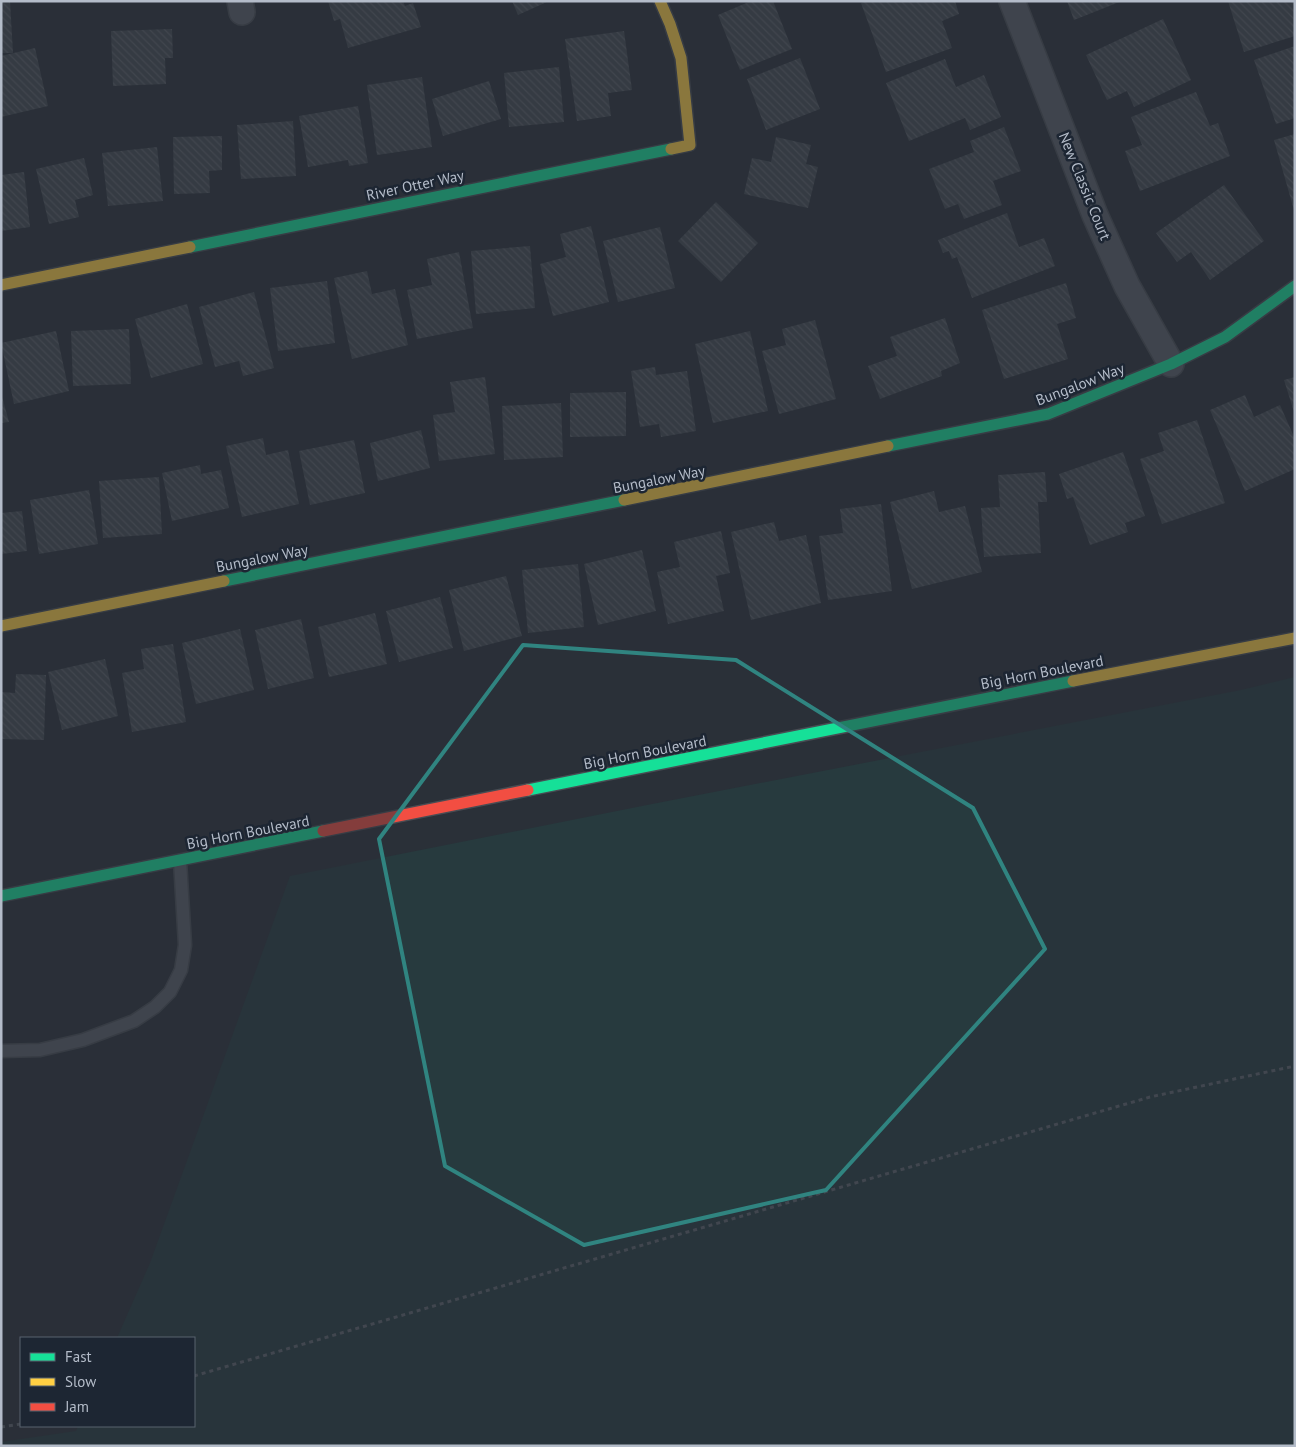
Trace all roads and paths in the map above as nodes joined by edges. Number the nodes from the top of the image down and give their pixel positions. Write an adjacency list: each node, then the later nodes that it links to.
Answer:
1 (660, 1): 3 (street, River Otter Way)
2 (1012, 1): 5 (street, New Classic Court)
3 (1, 285)
4 (1295, 286): 5 (street, Bungalow Way)
5 (1171, 364): 6 (street, Bungalow Way)
6 (1, 626)
7 (1295, 638): 8 (street, Big Horn Boulevard)
8 (180, 860): 9 (street, Big Horn Boulevard); 10 (lane)
9 (1, 896)
10 (1, 1051)
11 (1295, 1066): 12 (path)
12 (195, 1376)
13 (20, 1424): 14 (path)
14 (1, 1427)

